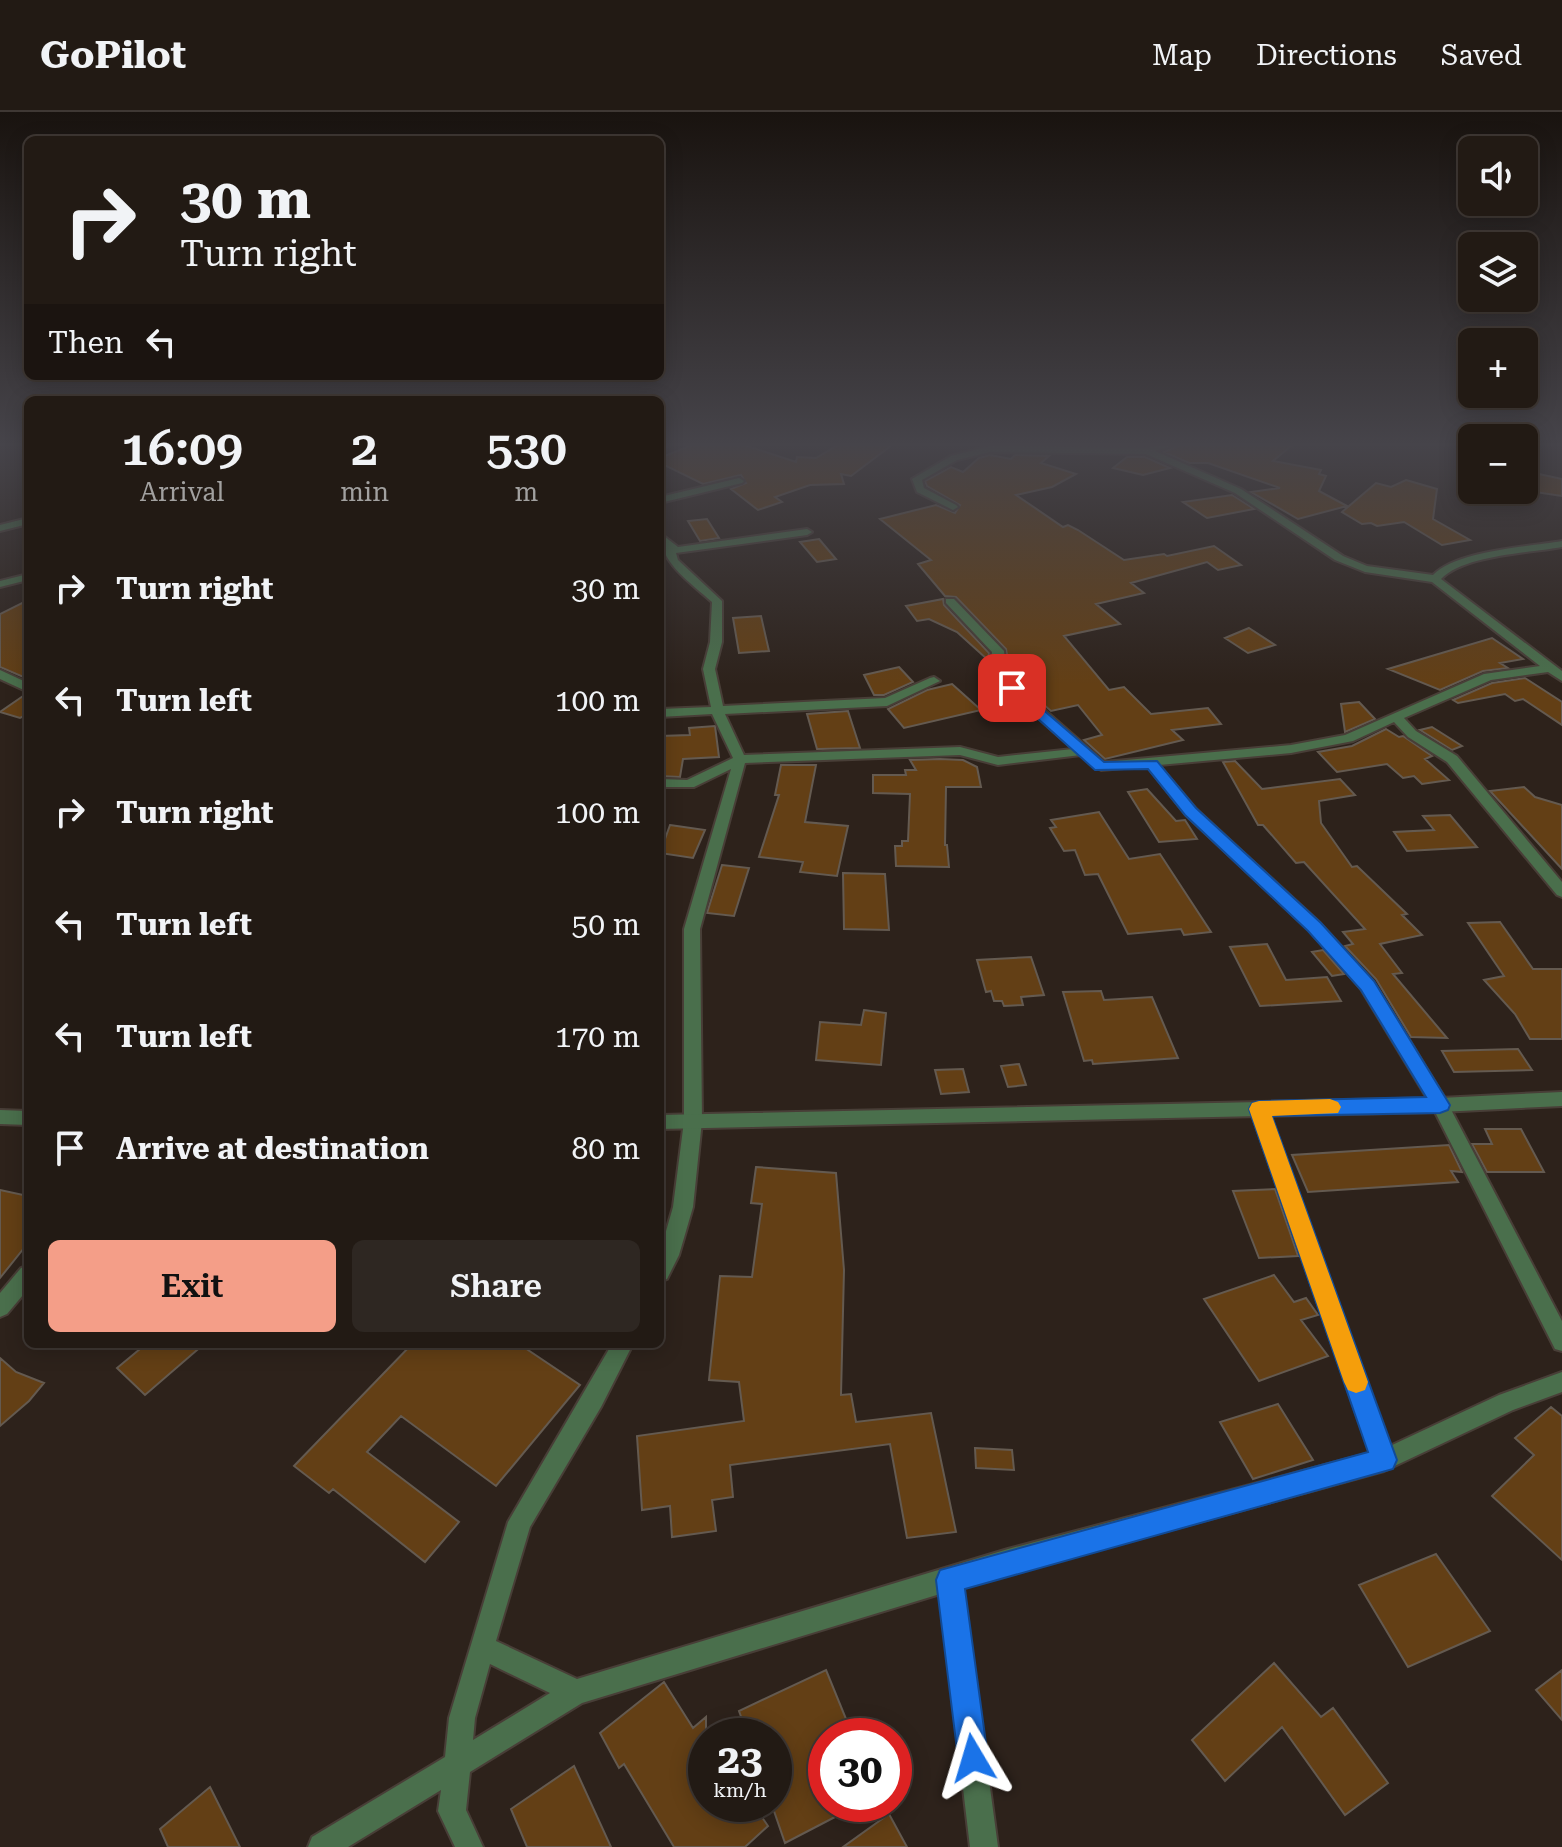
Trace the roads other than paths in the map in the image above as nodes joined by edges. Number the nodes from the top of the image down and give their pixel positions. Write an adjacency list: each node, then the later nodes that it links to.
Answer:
1 (20, 523): 3 (street)
2 (1286, 523): 10 (street)
3 (0, 528)
4 (807, 532): 7 (street)
5 (664, 542): 7 (street)
6 (1562, 544): 10 (street)
7 (672, 555): 8 (street); 18 (street)
8 (664, 562)
9 (24, 578): 11 (street)
10 (1435, 579): 13 (street)
11 (0, 584)
12 (950, 601): 21 (street)
13 (1551, 668): 15 (street); 20 (street)
14 (0, 674): 17 (street)
15 (1562, 677)
16 (934, 681): 18 (street)
17 (24, 686)
18 (717, 710): 19 (street); 22 (street)
19 (664, 713)
20 (1395, 716): 23 (street); 25 (street)
21 (1086, 751): 22 (street); 23 (street)
22 (740, 759): 24 (street); 31 (street)
23 (1152, 764): 27 (street)
24 (664, 783)
25 (1562, 892)
26 (1562, 1099): 27 (street)
27 (1440, 1105): 28 (street); 36 (street)
28 (1259, 1109): 31 (street); 39 (street)
29 (0, 1117): 30 (street)
30 (24, 1118)
31 (693, 1121): 32 (street); 33 (street)
32 (664, 1122)
33 (664, 1265)
34 (24, 1279): 35 (street)
35 (0, 1308)
36 (1562, 1342)
37 (621, 1348): 41 (street)
38 (1562, 1382): 39 (street)
39 (1384, 1460): 40 (street)
40 (950, 1580): 42 (street); 46 (street)
41 (481, 1647): 42 (street); 43 (street)
42 (576, 1692): 43 (street)
43 (457, 1765): 44 (street); 45 (street)
44 (322, 1847)
45 (469, 1847)
46 (984, 1847)

